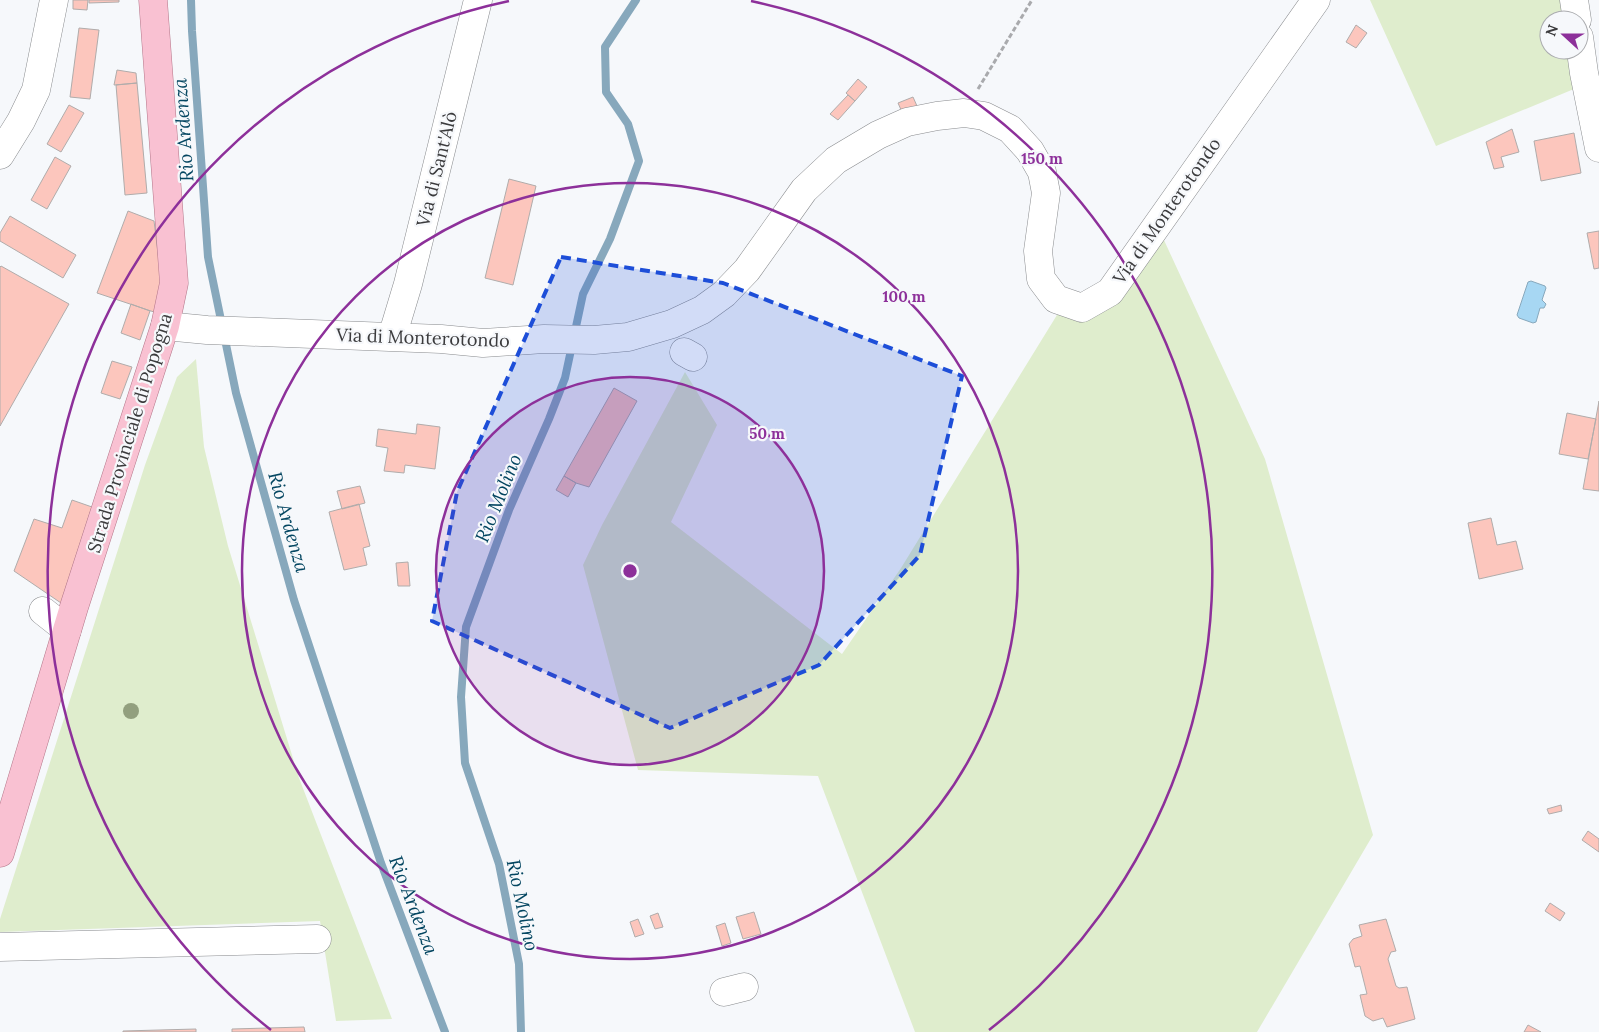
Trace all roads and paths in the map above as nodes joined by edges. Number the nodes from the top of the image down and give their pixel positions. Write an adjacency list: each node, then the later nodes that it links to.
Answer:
1 (54, 0): 9 (street)
2 (153, 0): 10 (main road, Strada Provinciale di Popogna)
3 (478, 0): 11 (street, Via di Sant'Alò)
4 (1032, 0): 7 (path)
5 (1316, 0): 7 (street, Via di Monterotondo)
6 (1582, 60): 8 (street)
7 (964, 113): 11 (street, Via di Monterotondo)
8 (1599, 148)
9 (0, 154)
10 (166, 326): 11 (street, Via di Monterotondo); 13 (main road, Strada Provinciale di Popogna)
11 (392, 337)
12 (43, 611): 13 (street)
13 (67, 630): 14 (main road, Strada Provinciale di Popogna)
14 (0, 853)
15 (317, 939): 16 (street)
16 (0, 947)

